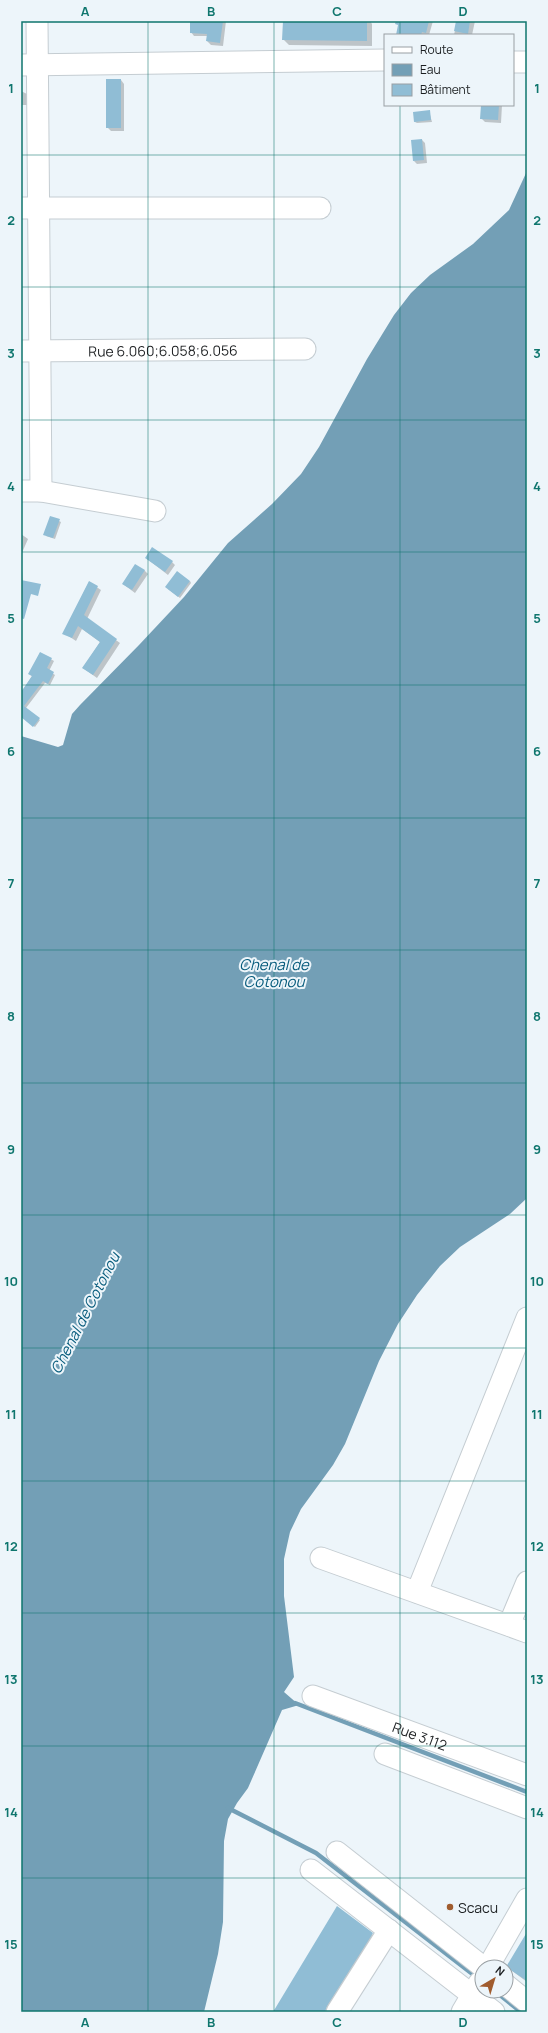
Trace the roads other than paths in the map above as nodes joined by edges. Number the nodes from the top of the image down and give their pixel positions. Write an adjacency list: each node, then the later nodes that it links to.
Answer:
1 (37, 21): 5 (street)
2 (384, 60): 5 (street)
3 (514, 62): 4 (street)
4 (527, 62)
5 (29, 65): 6 (street)
6 (30, 207): 7 (street); 9 (street)
7 (320, 208)
8 (305, 349): 9 (street, Rue 6.060;6.058;6.056)
9 (30, 351): 10 (street)
10 (31, 491): 11 (street)
11 (155, 511)
12 (527, 1318): 15 (street)
13 (321, 1558): 15 (street)
14 (527, 1582): 16 (street)
15 (417, 1592): 16 (street)
16 (518, 1629)
17 (313, 1696): 19 (street, Rue 3.112)
18 (385, 1754): 20 (street)
19 (527, 1775)
20 (527, 1808)
21 (338, 1852): 26 (street)
22 (312, 1870): 24 (street)
23 (527, 1899): 25 (street)
24 (389, 1930): 28 (street); 30 (street)
25 (493, 1959)
26 (474, 1960)
27 (514, 1991): 29 (street)
28 (472, 1994): 31 (street)
29 (527, 2002)
30 (336, 2012)
31 (494, 2012)

